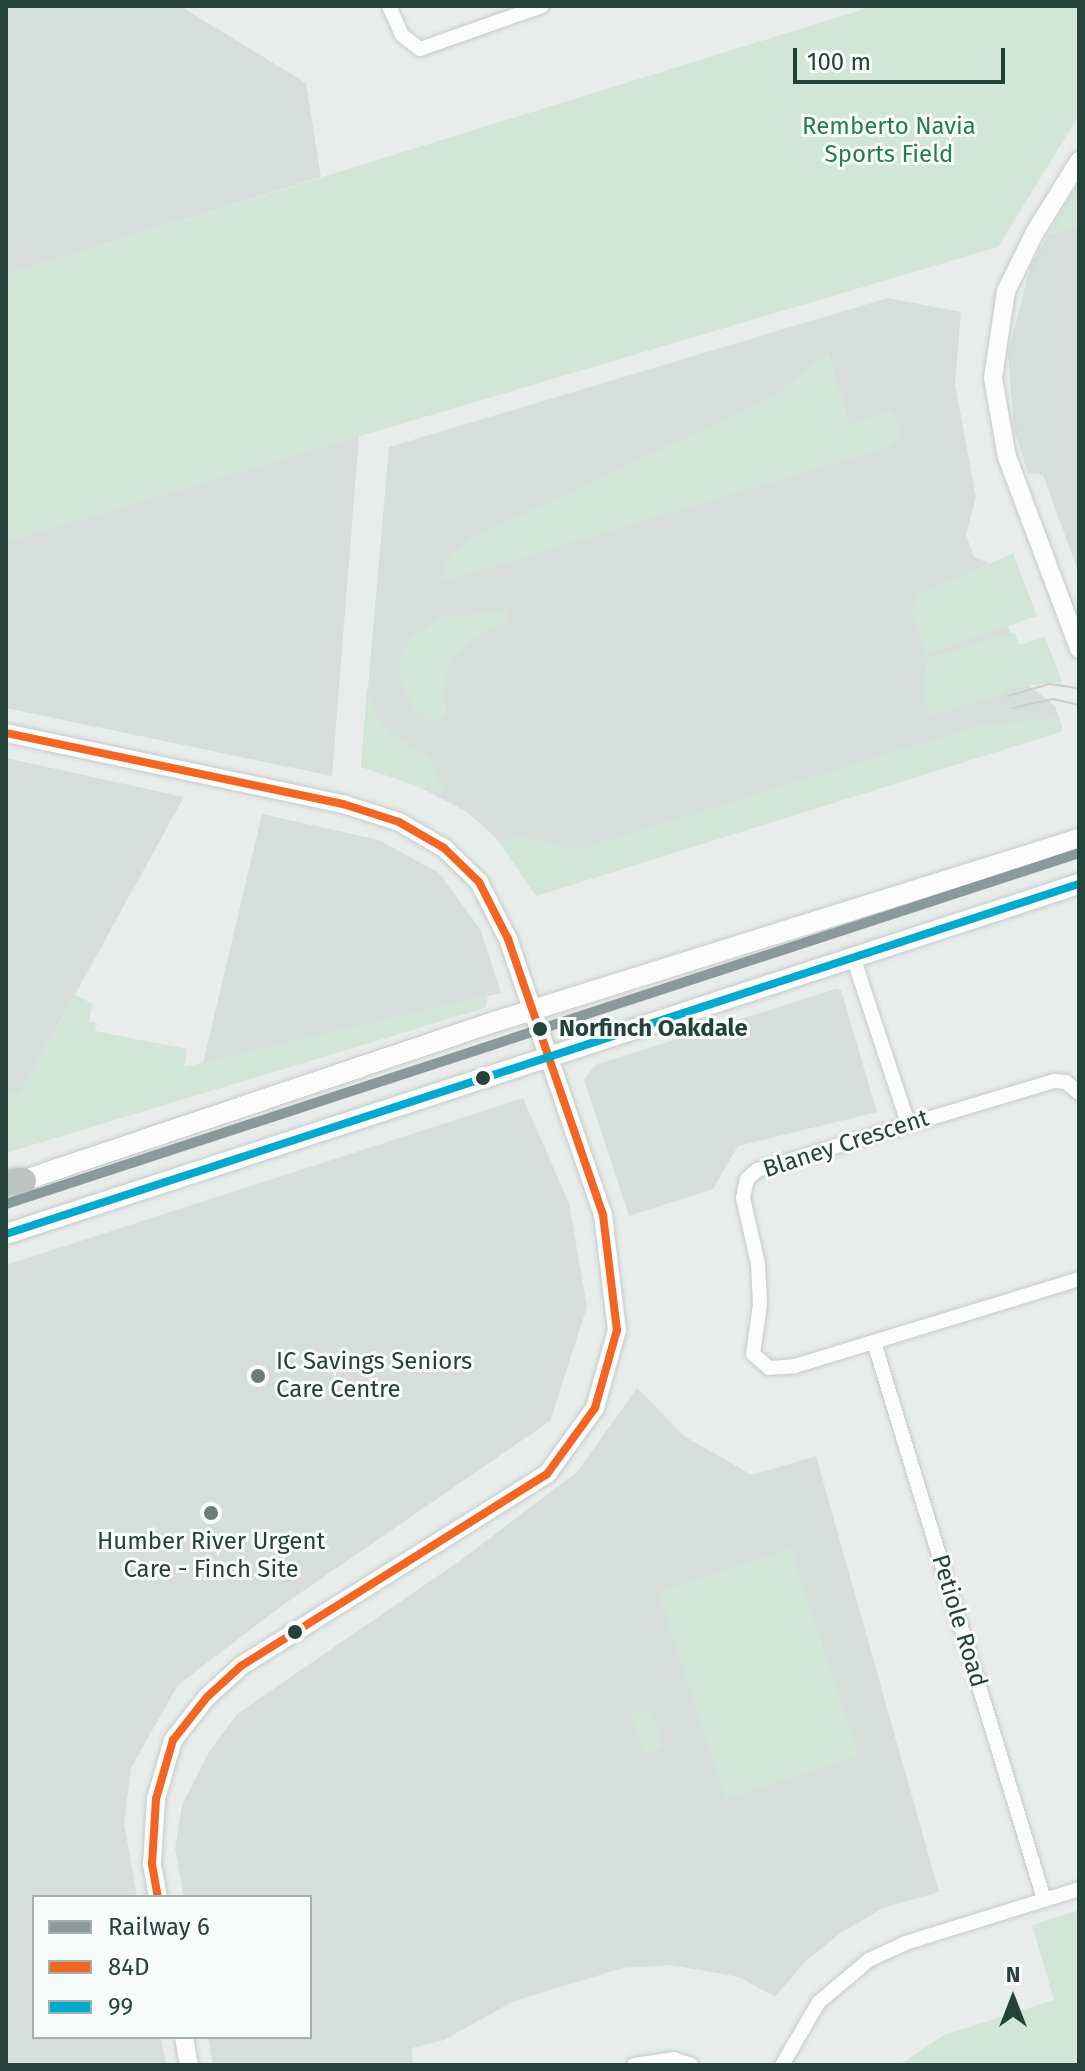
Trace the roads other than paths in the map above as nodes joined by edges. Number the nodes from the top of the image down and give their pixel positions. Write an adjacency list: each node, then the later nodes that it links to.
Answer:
1 (389, 6): 2 (street)
2 (542, 6)
3 (1079, 161): 4 (street)
4 (1079, 649)
5 (6, 733): 9 (street)
6 (1079, 839): 9 (main road)
7 (1079, 884): 8 (main road)
8 (853, 957): 10 (main road); 12 (street)
9 (534, 1012): 10 (street); 13 (main road)
10 (548, 1056): 14 (main road); 18 (street)
11 (1079, 1093): 12 (street, Blaney Crescent)
12 (908, 1123): 16 (street, Blaney Crescent)
13 (12, 1183)
14 (6, 1234)
15 (1079, 1279): 16 (street, Blaney Crescent)
16 (874, 1342): 19 (street, Petiole Road)
17 (1079, 1889): 19 (street)
18 (158, 1895)
19 (1044, 1899): 24 (street)
20 (184, 2039): 21 (street)
21 (189, 2065)
22 (634, 2065): 23 (street)
23 (691, 2065)
24 (782, 2065)

